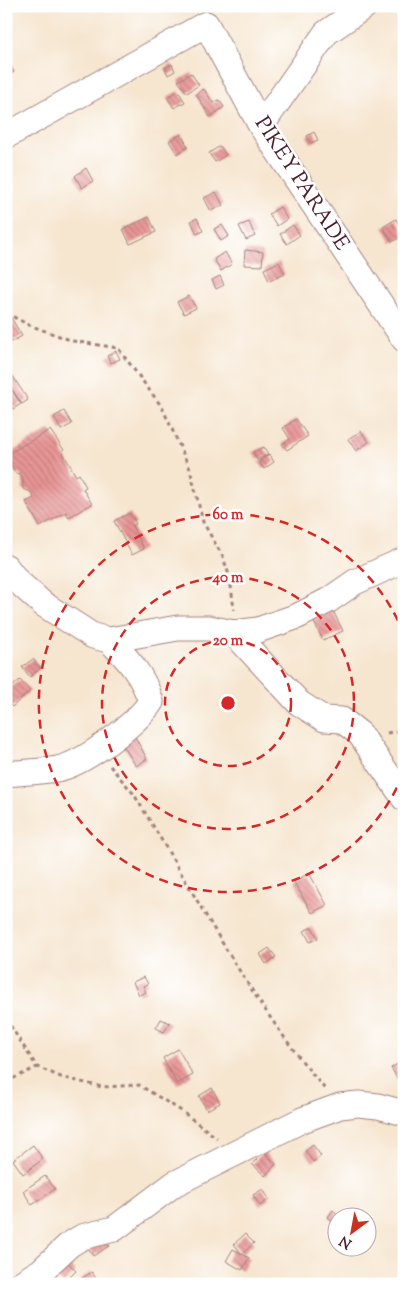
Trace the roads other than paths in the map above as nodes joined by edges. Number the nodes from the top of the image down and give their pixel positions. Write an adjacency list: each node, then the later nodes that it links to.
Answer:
1 (365, 6): 2 (street)
2 (261, 126): 3 (street, PIKEY PARADE); 4 (street, PIKEY PARADE)
3 (6, 136)
4 (404, 339)
5 (404, 560): 7 (street)
6 (6, 567): 8 (street)
7 (234, 633): 8 (street); 10 (street)
8 (108, 640): 9 (street)
9 (6, 774)
10 (404, 798)
11 (404, 1113): 12 (street)
12 (20, 1284)

